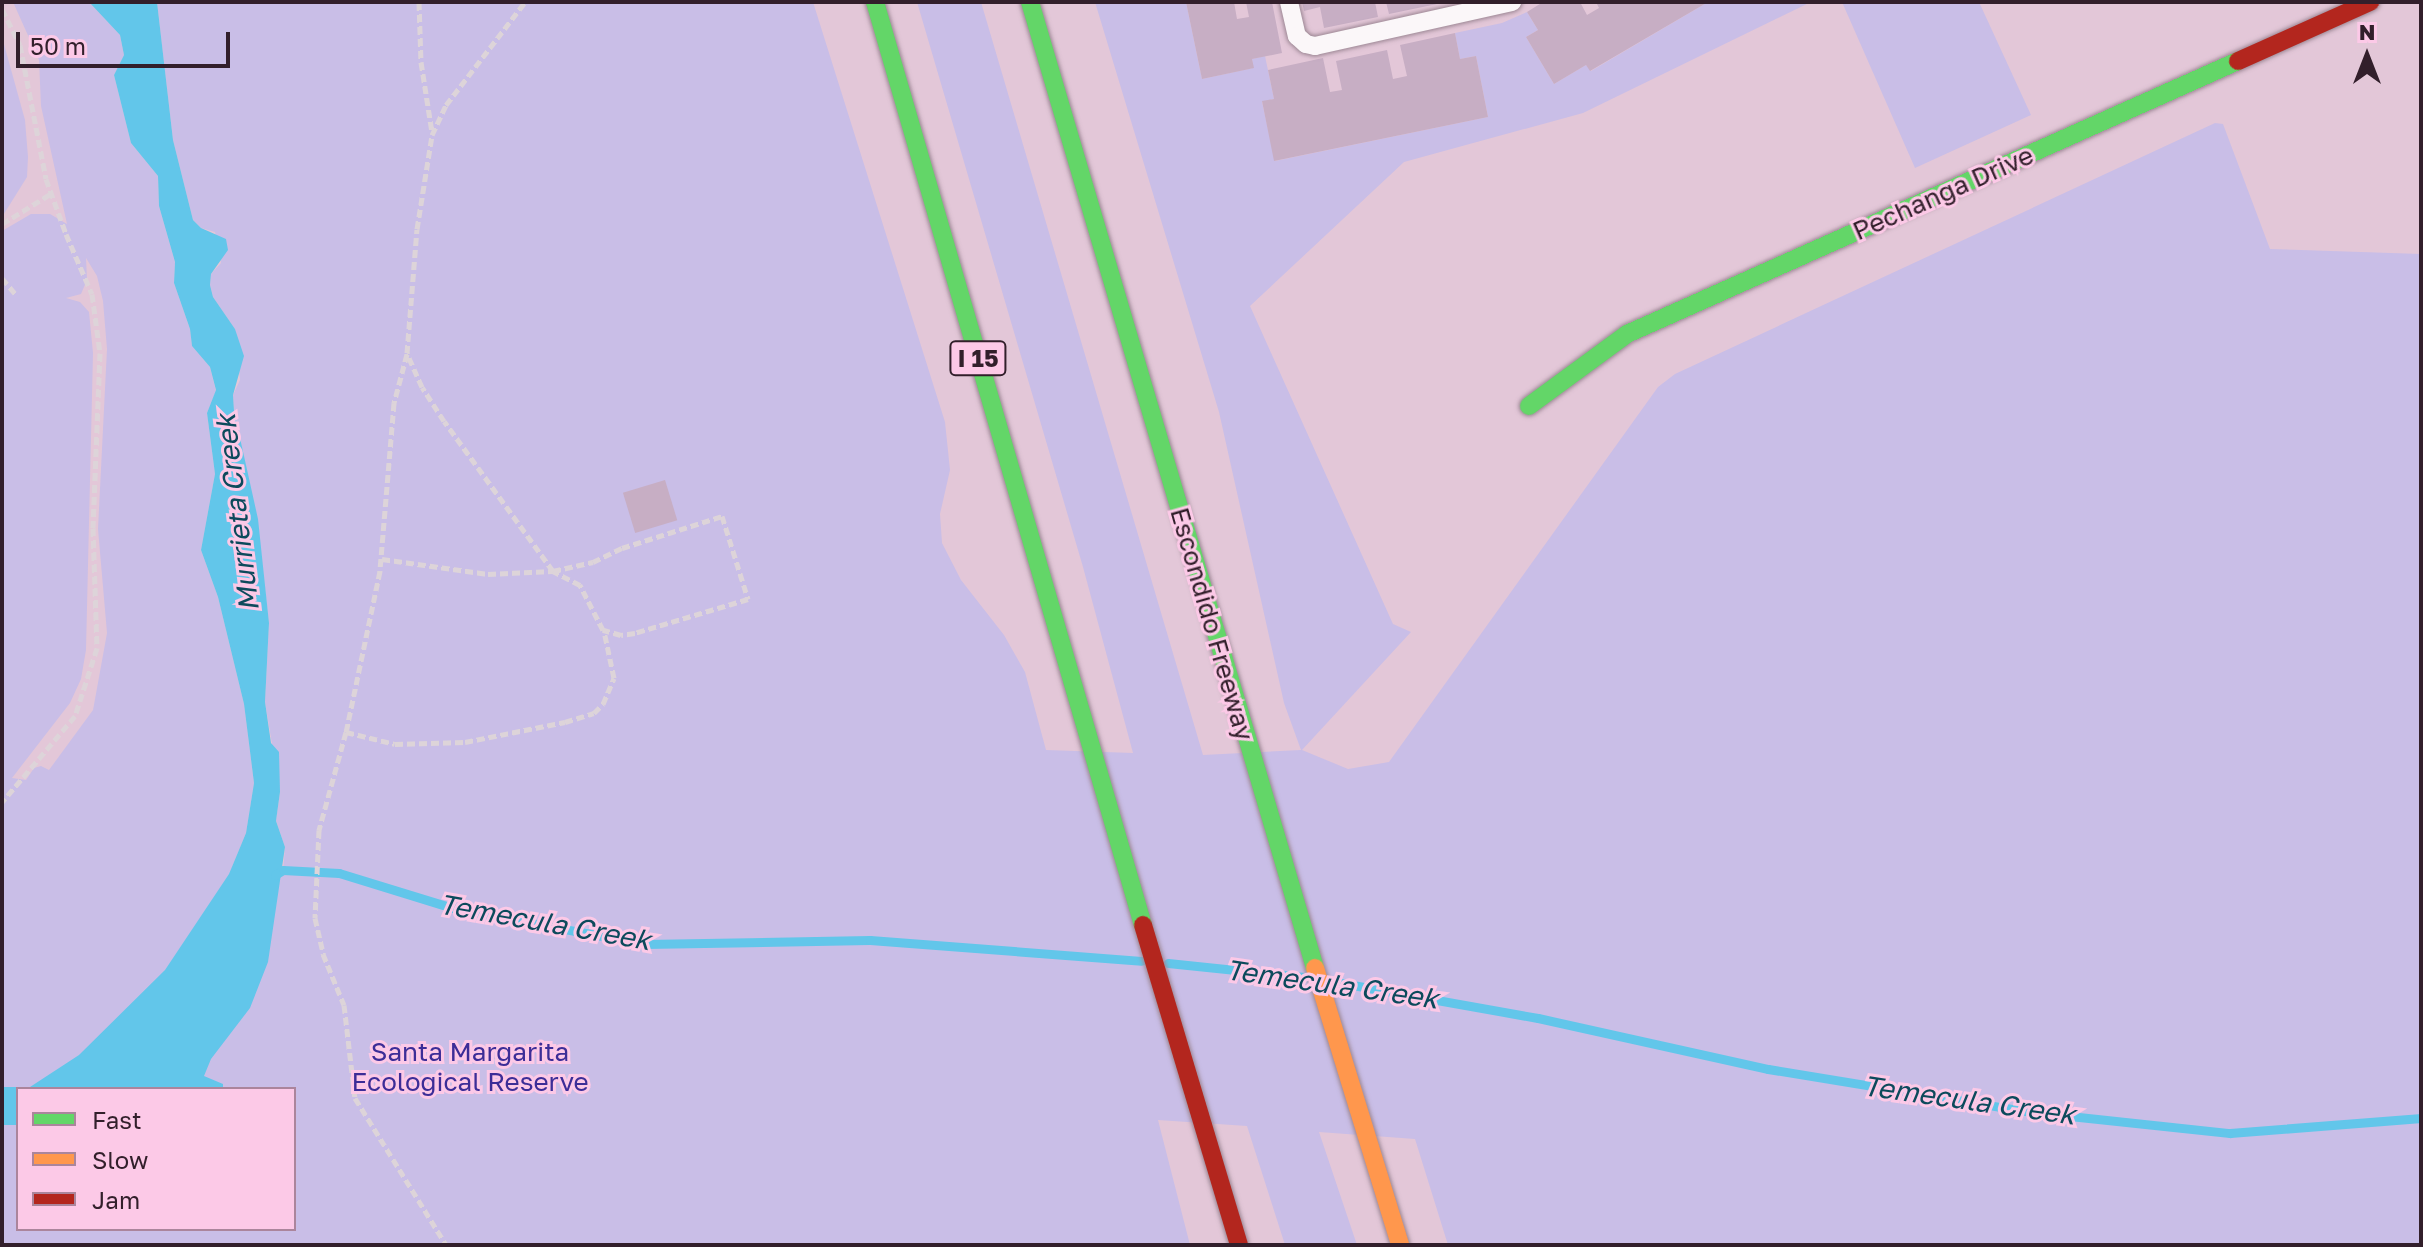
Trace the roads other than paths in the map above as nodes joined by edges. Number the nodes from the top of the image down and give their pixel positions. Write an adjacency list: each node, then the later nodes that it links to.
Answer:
1 (867, 2): 7 (main road)
2 (875, 2): 7 (main road, I 15)
3 (1030, 2): 10 (main road, Escondido Freeway)
4 (1289, 2): 5 (lane)
5 (1512, 2)
6 (2370, 2): 8 (main road, Pechanga Drive)
7 (897, 76): 9 (main road, I 15)
8 (1529, 406)
9 (1239, 1245)
10 (1400, 1245)

